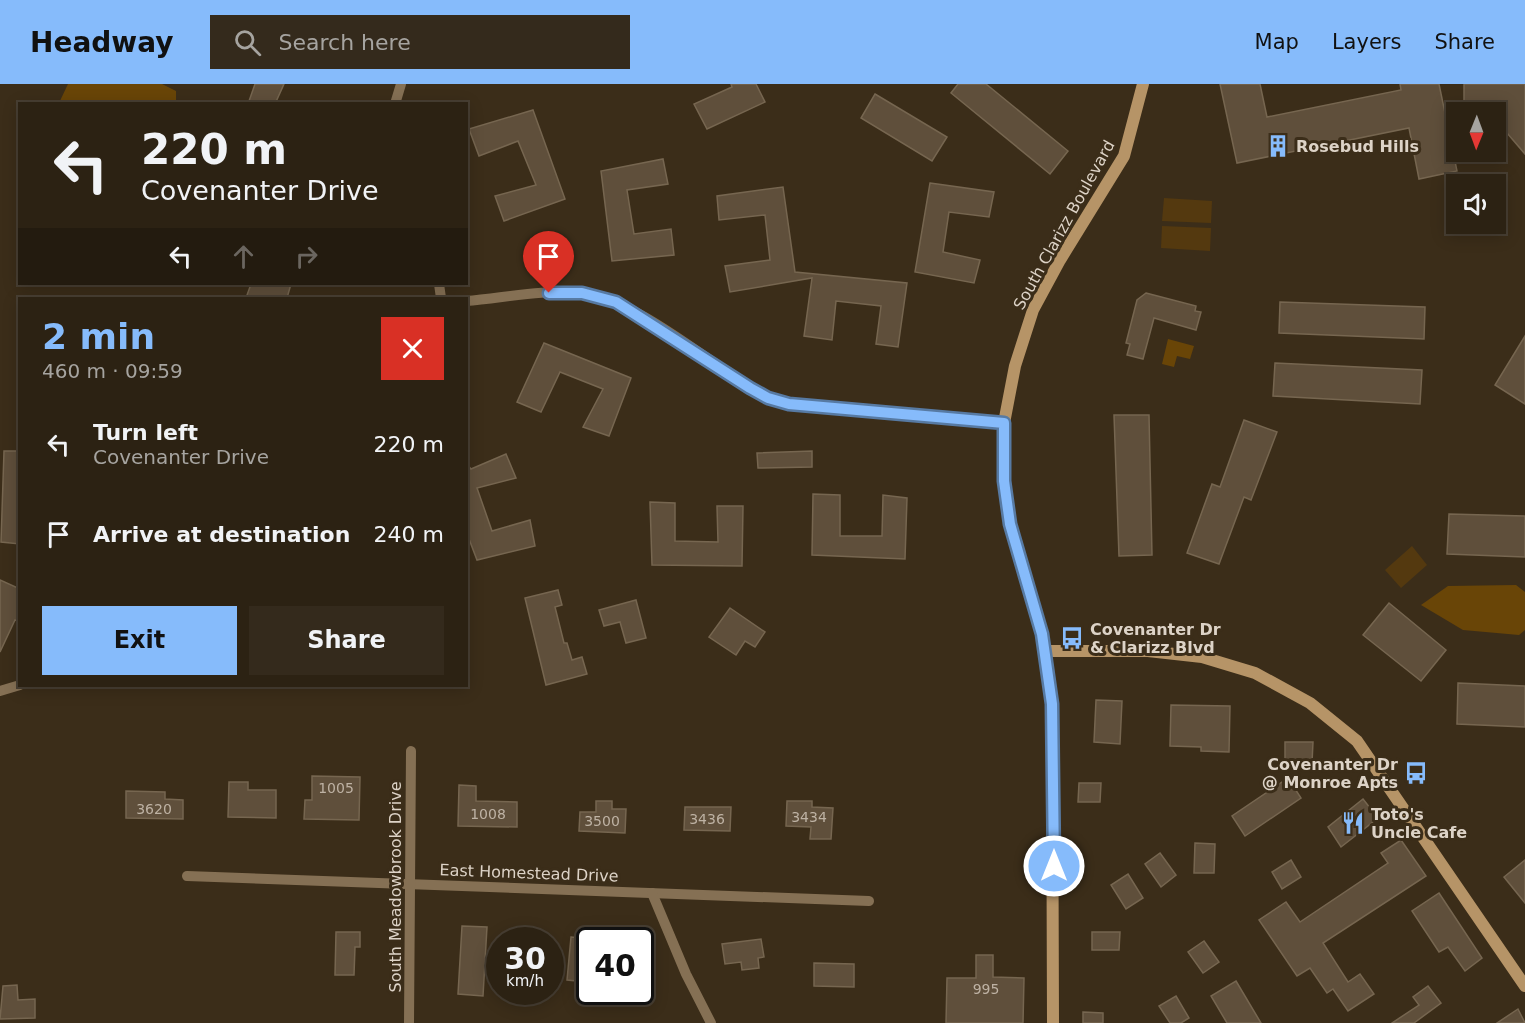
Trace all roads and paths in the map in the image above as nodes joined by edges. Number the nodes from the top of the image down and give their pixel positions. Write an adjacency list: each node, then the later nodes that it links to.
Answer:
1 (401, 84): 3 (street)
2 (1143, 84): 5 (street, South Clarizz Boulevard)
3 (396, 102)
4 (468, 301): 5 (street)
5 (1004, 423): 6 (street, South Clarizz Boulevard)
6 (1046, 651): 14 (street); 17 (street, South Clarizz Boulevard)
7 (18, 686): 8 (street)
8 (0, 691)
9 (411, 752): 11 (street, South Meadowbrook Drive)
10 (187, 876): 11 (street, East Homestead Drive)
11 (410, 884): 12 (street, East Homestead Drive); 15 (street, South Meadowbrook Drive)
12 (652, 893): 13 (street, East Homestead Drive); 16 (street)
13 (869, 901)
14 (1525, 986)
15 (409, 1023)
16 (711, 1023)
17 (1053, 1023)

